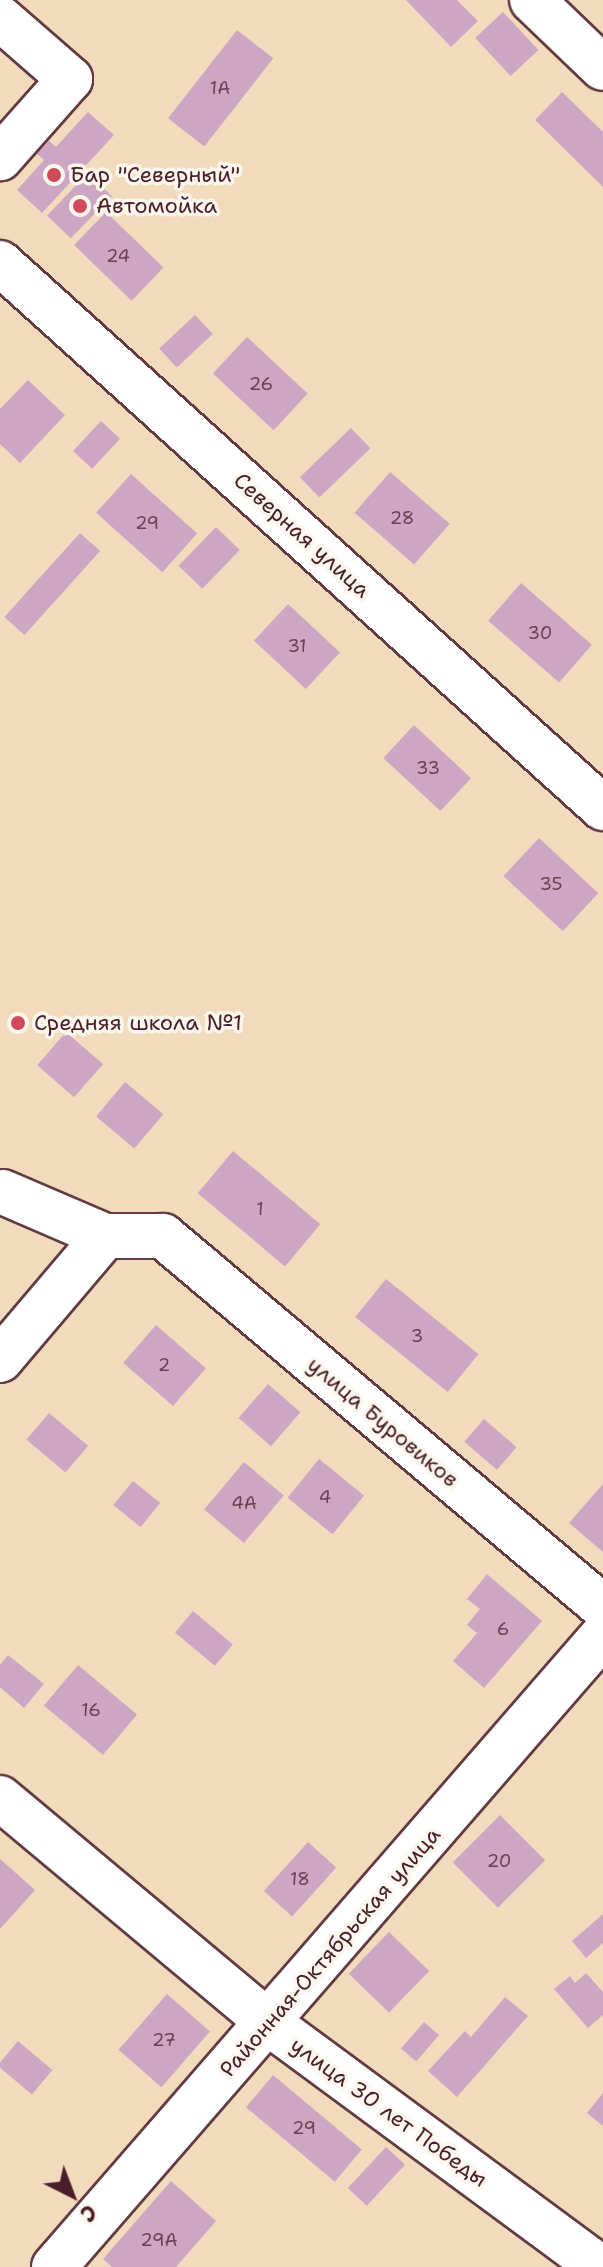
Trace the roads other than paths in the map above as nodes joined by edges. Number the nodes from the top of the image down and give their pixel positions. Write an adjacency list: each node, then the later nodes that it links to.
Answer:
1 (532, 0): 3 (street)
2 (0, 18): 4 (street)
3 (603, 68)
4 (0, 158)
5 (0, 263): 6 (street, Северная улица)
6 (603, 808)
7 (3, 1192): 8 (street)
8 (105, 1236): 9 (street); 10 (street, улица Буровиков)
9 (0, 1360)
10 (603, 1607)
11 (603, 1635): 13 (street, Районная-Октябрьская улица)
12 (0, 1798): 13 (street, улица 30 лет Победы)
13 (270, 2024): 14 (street, Районная-Октябрьская улица); 15 (street, улица 30 лет Победы)
14 (54, 2267)
15 (599, 2267)

